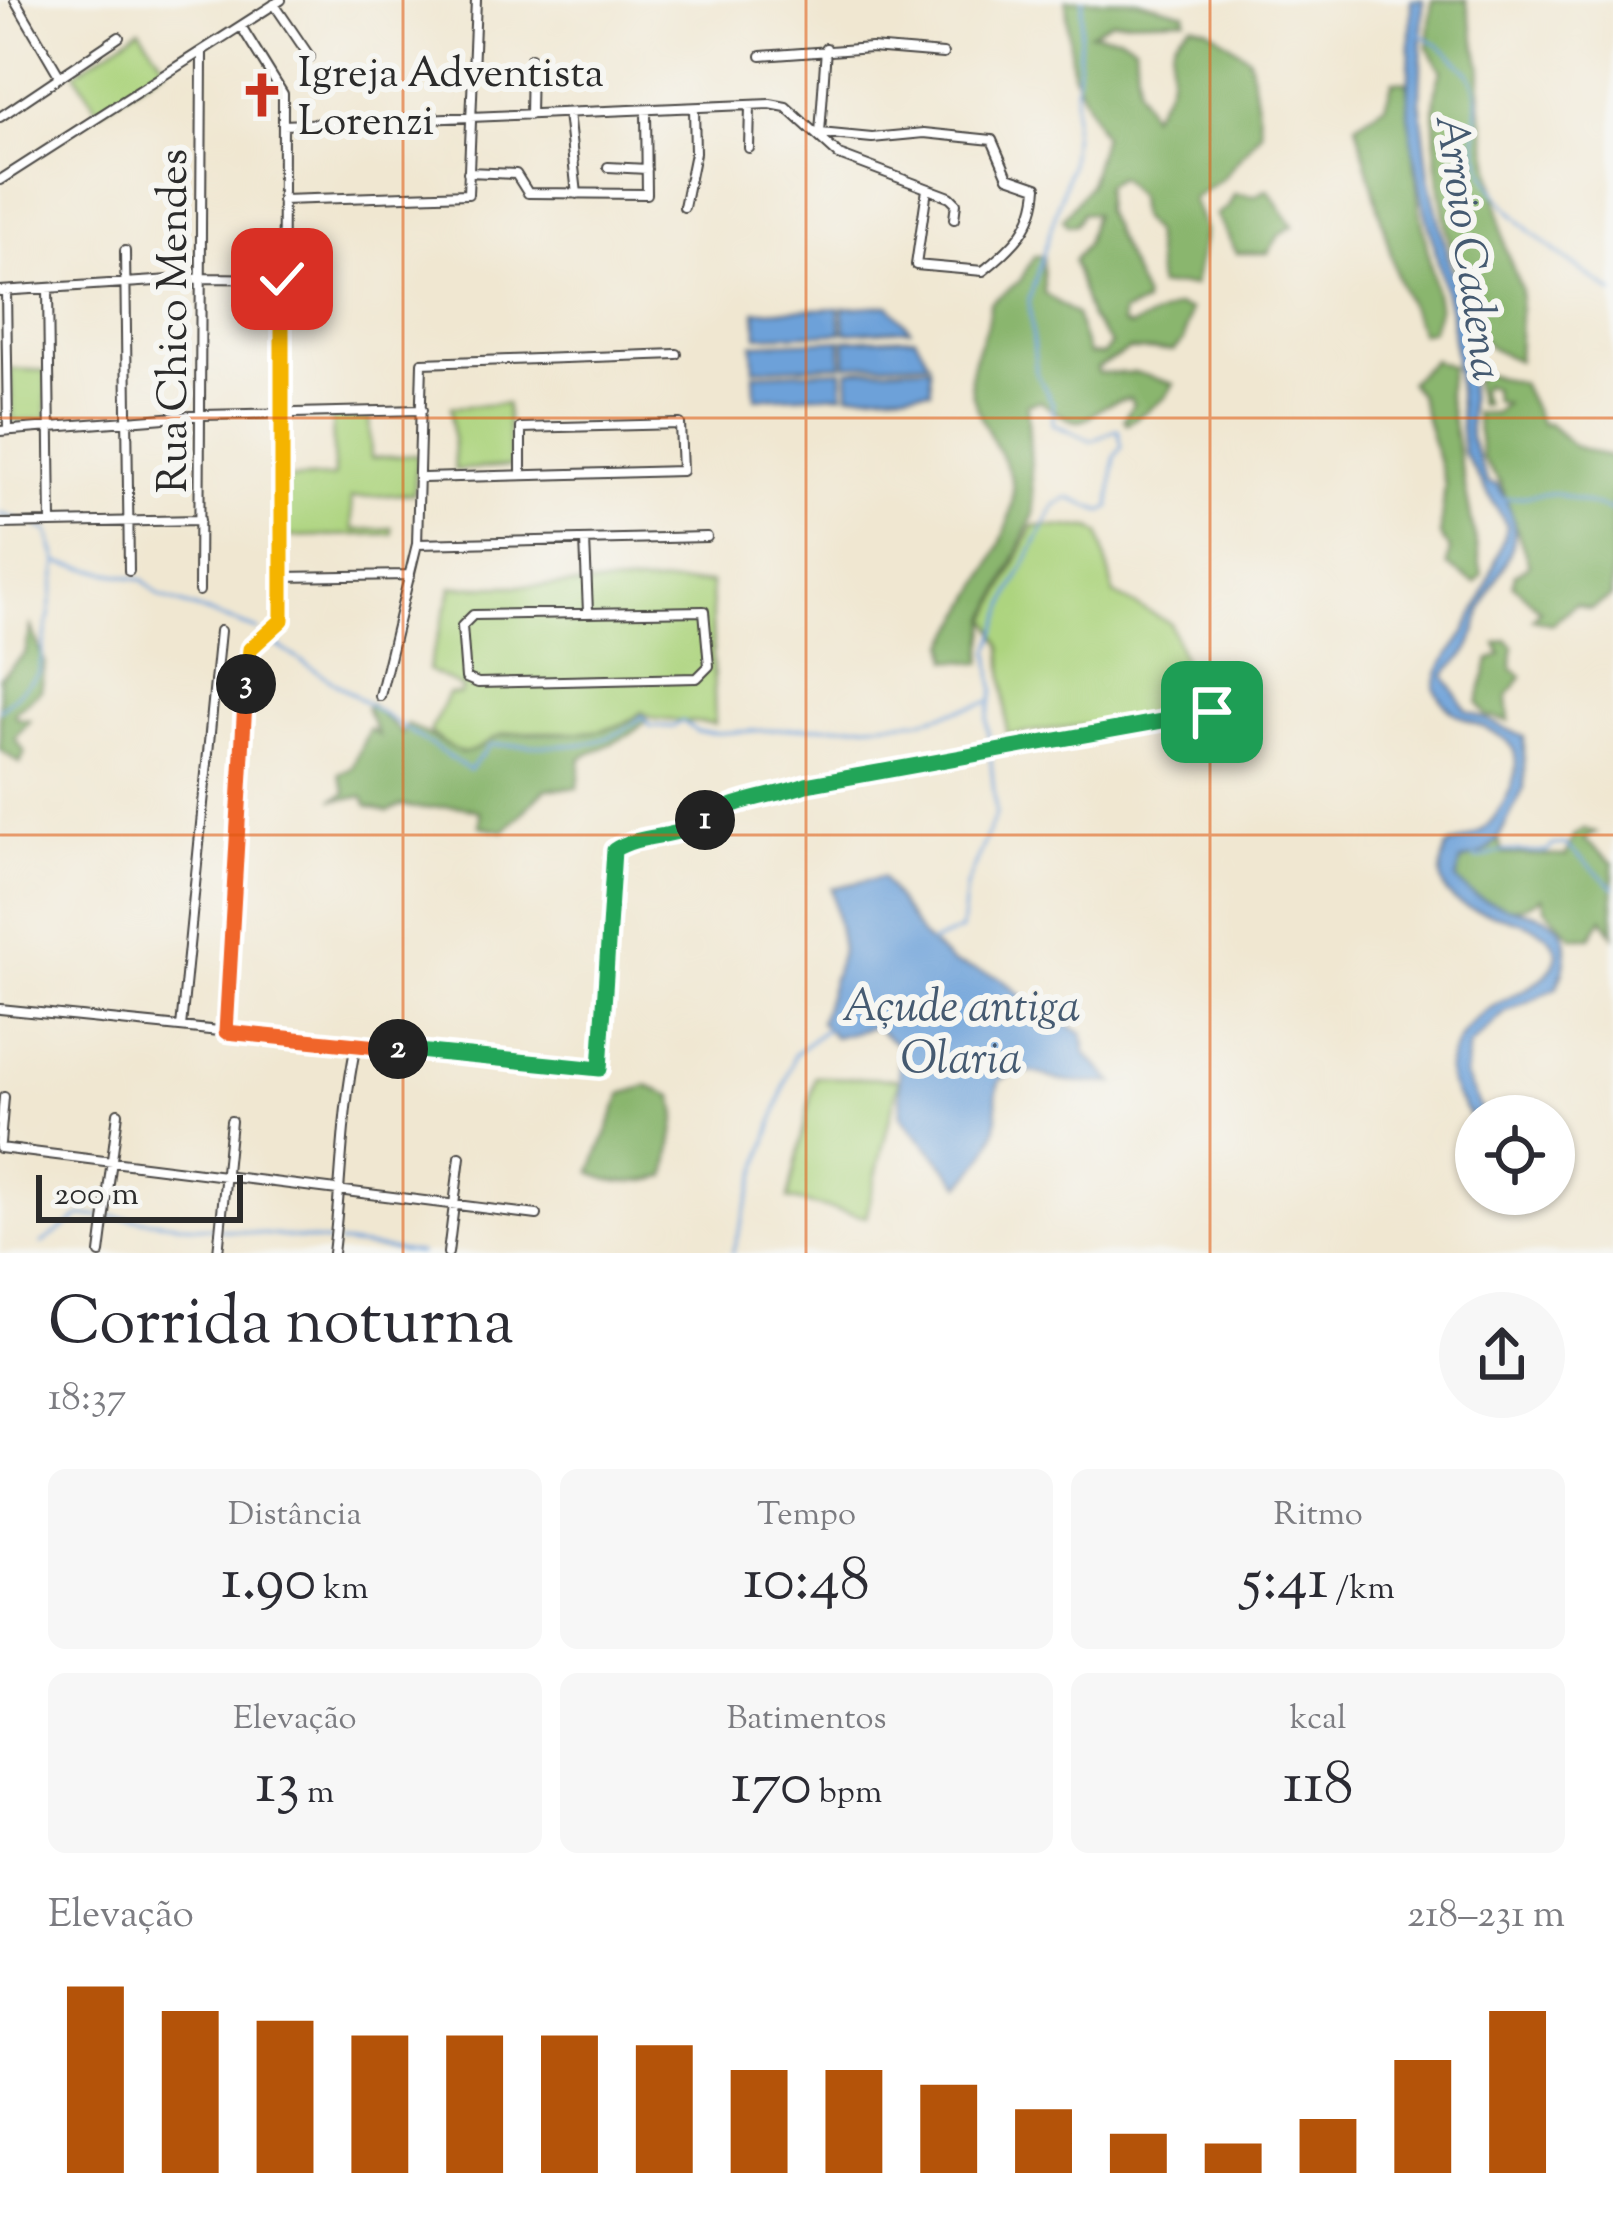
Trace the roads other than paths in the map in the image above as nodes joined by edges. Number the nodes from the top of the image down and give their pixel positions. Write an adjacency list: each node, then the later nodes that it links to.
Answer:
1 (15, 0): 12 (street)
2 (476, 0): 18 (street)
3 (278, 2): 4 (street); 10 (street)
4 (241, 26): 7 (street); 20 (street)
5 (119, 37): 12 (street)
6 (826, 48): 8 (street); 9 (street); 21 (street)
7 (202, 51): 26 (street); 33 (street, Rua Chico Mendes)
8 (943, 54)
9 (760, 56)
10 (310, 57)
11 (531, 58): 17 (street)
12 (60, 77): 19 (street)
13 (751, 106): 14 (street); 21 (street); 22 (street)
14 (694, 108): 15 (street); 30 (street)
15 (646, 110): 16 (street); 24 (street)
16 (568, 113): 17 (street); 28 (street)
17 (530, 115): 18 (street)
18 (468, 116): 20 (street); 25 (street)
19 (0, 117)
20 (283, 125): 29 (street)
21 (820, 133): 27 (street); 27 (street)
22 (749, 148)
23 (608, 167): 24 (street)
24 (646, 169): 28 (street)
25 (468, 172): 28 (street); 29 (street)
26 (0, 181)
27 (927, 189): 31 (street)
28 (577, 194)
29 (282, 200): 34 (street)
30 (684, 207)
31 (955, 219)
32 (124, 250): 35 (street)
33 (202, 278): 34 (street); 35 (street); 41 (street, Rua Chico Mendes)
34 (282, 279): 40 (street)
35 (125, 283): 36 (street); 42 (street)
36 (48, 288): 37 (street); 43 (street)
37 (3, 291): 44 (street)
38 (677, 354): 39 (street)
39 (422, 410): 40 (street); 46 (street)
40 (281, 412): 41 (street); 56 (street)
41 (203, 415): 42 (street); 47 (street, Rua Chico Mendes)
42 (127, 421): 43 (street); 48 (street)
43 (50, 427): 44 (street); 49 (street)
44 (4, 431)
45 (521, 476): 45 (street); 46 (street)
46 (423, 478): 53 (street)
47 (200, 520): 48 (street); 57 (street, Rua Chico Mendes)
48 (128, 521): 49 (street); 54 (street)
49 (51, 523): 50 (street)
50 (0, 524)
51 (707, 537): 52 (street)
52 (585, 540): 53 (street); 58 (street)
53 (417, 544): 55 (street)
54 (129, 571)
55 (410, 574): 56 (street); 60 (street)
56 (281, 577): 64 (street)
57 (199, 591)
58 (588, 612): 58 (street)
59 (220, 631): 63 (street)
60 (380, 696)
61 (1212, 712): 65 (street)
62 (0, 1009): 63 (street)
63 (181, 1028): 64 (street)
64 (226, 1032): 65 (street)
65 (356, 1045): 73 (street)
66 (4, 1097): 69 (street)
67 (118, 1113): 71 (street)
68 (231, 1121): 72 (street)
69 (0, 1146): 71 (street)
70 (460, 1156): 74 (street)
71 (112, 1162): 72 (street); 76 (street)
72 (227, 1177): 73 (street); 77 (street)
73 (341, 1191): 74 (street); 78 (street)
74 (454, 1204): 75 (street); 79 (street)
75 (537, 1215)
76 (100, 1253)
77 (218, 1253)
78 (333, 1253)
79 (448, 1253)

